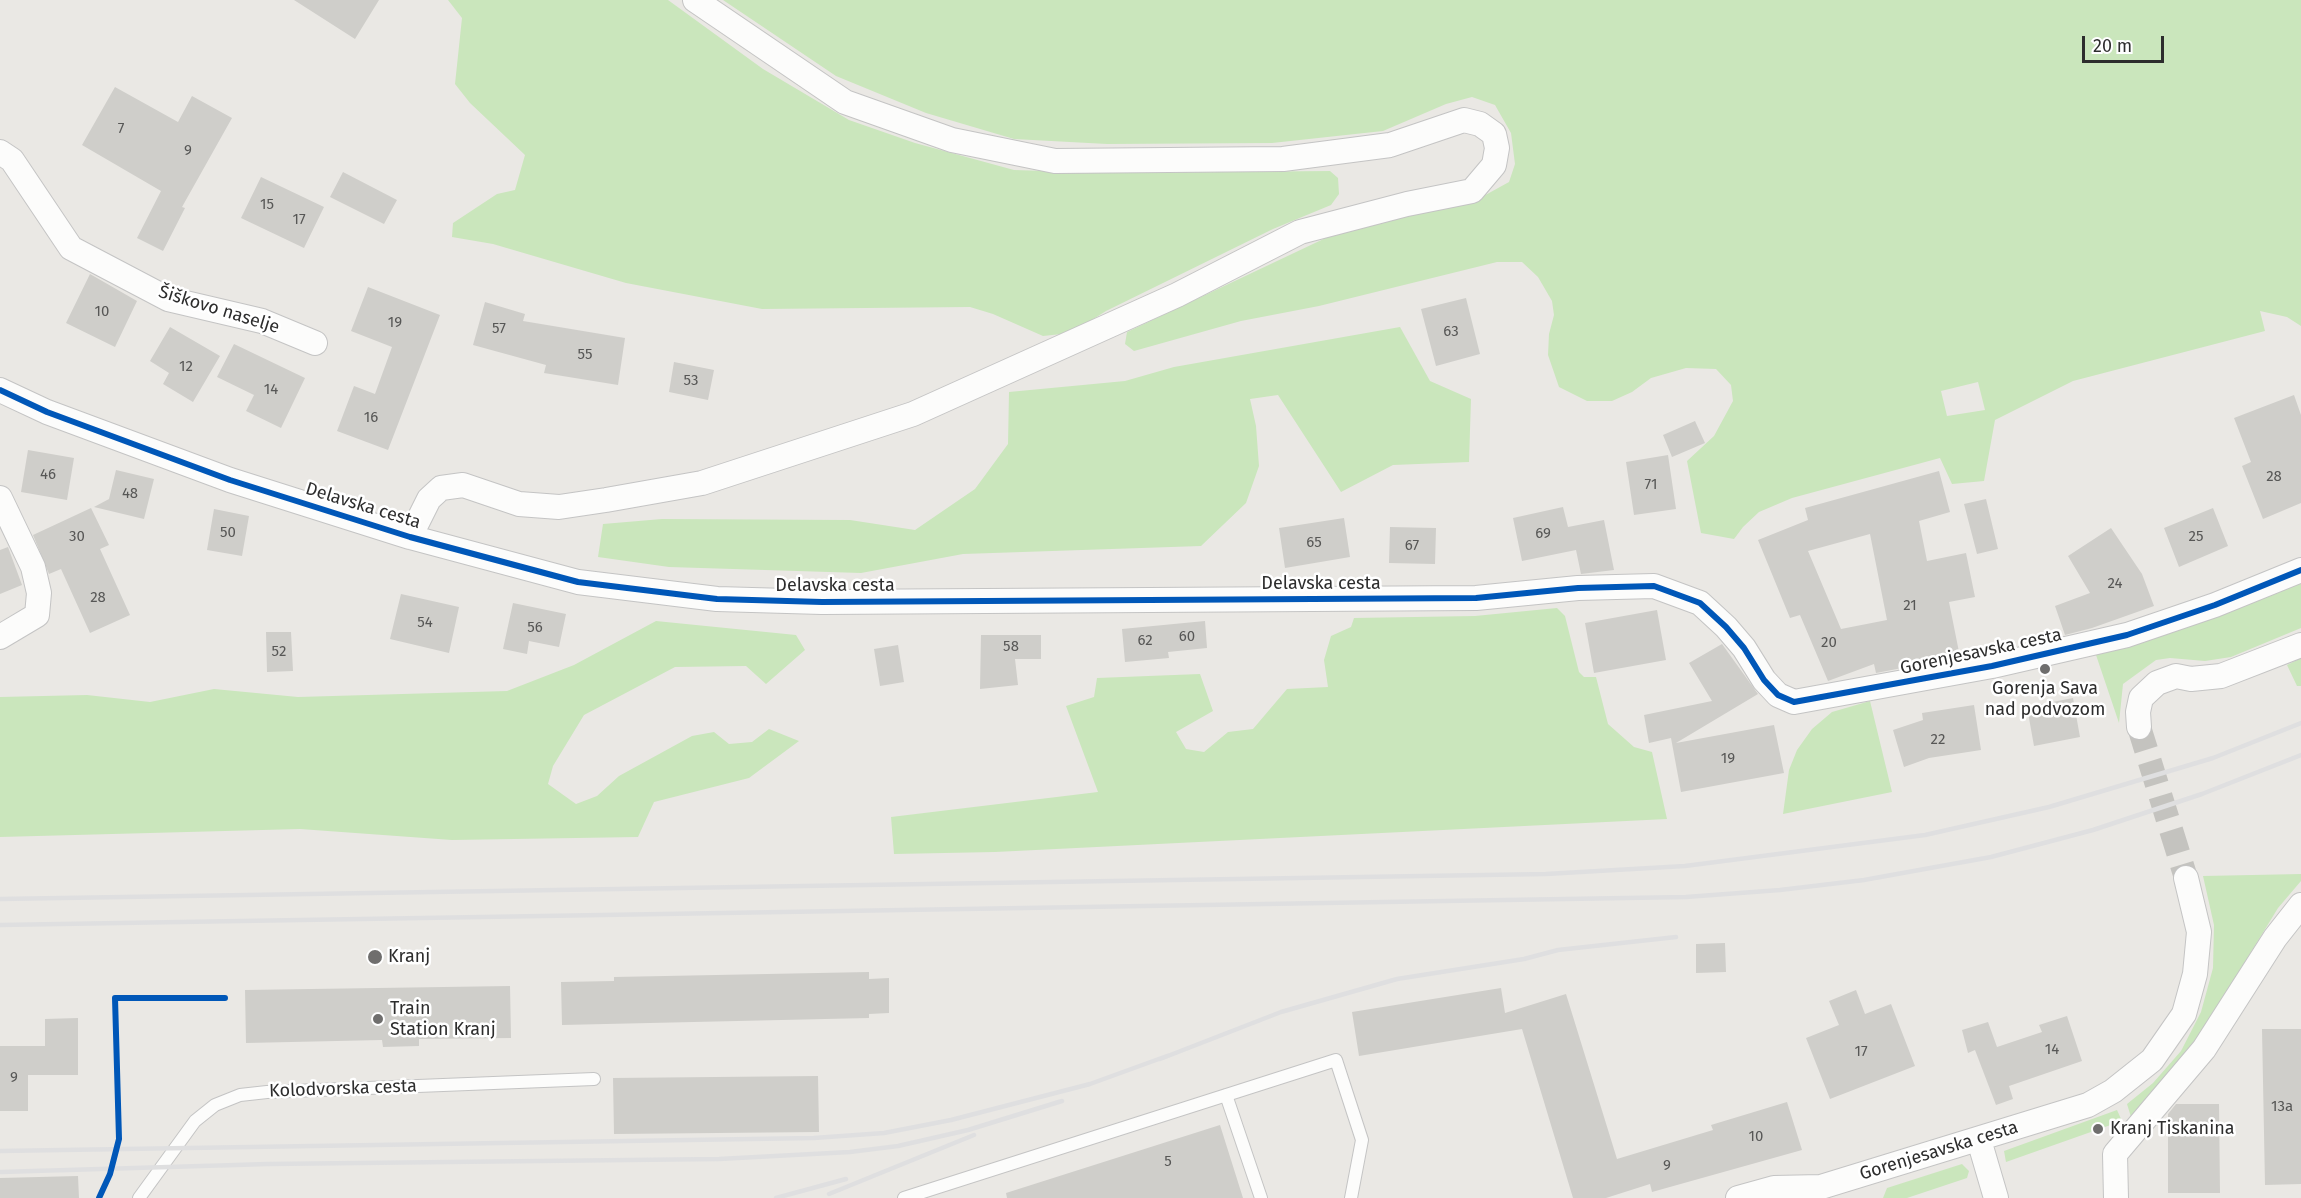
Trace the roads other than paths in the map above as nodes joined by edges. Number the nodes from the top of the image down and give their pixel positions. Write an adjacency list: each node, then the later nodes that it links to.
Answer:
1 (695, 0): 6 (street)
2 (0, 152): 3 (street, Šiškovo naselje)
3 (315, 343)
4 (0, 390): 6 (street, Delavska cesta)
5 (0, 498): 9 (street)
6 (410, 537): 8 (street, Delavska cesta)
7 (2301, 570): 8 (street, Gorenjesavska cesta)
8 (1700, 603)
9 (0, 637)
10 (2301, 645): 11 (street)
11 (2139, 727)
12 (2186, 878): 16 (street, Gorenjesavska cesta)
13 (2301, 905): 24 (street)
14 (594, 1079): 18 (lane, Kolodvorska cesta)
15 (1226, 1095): 19 (lane); 20 (lane); 21 (lane)
16 (1978, 1140): 17 (street, Gorenjesavska cesta); 23 (street)
17 (1828, 1191): 22 (street, Gorenjesavska cesta)
18 (139, 1198)
19 (904, 1198)
20 (1261, 1198)
21 (1351, 1198)
22 (1738, 1198)
23 (1996, 1198)
24 (2116, 1198)

